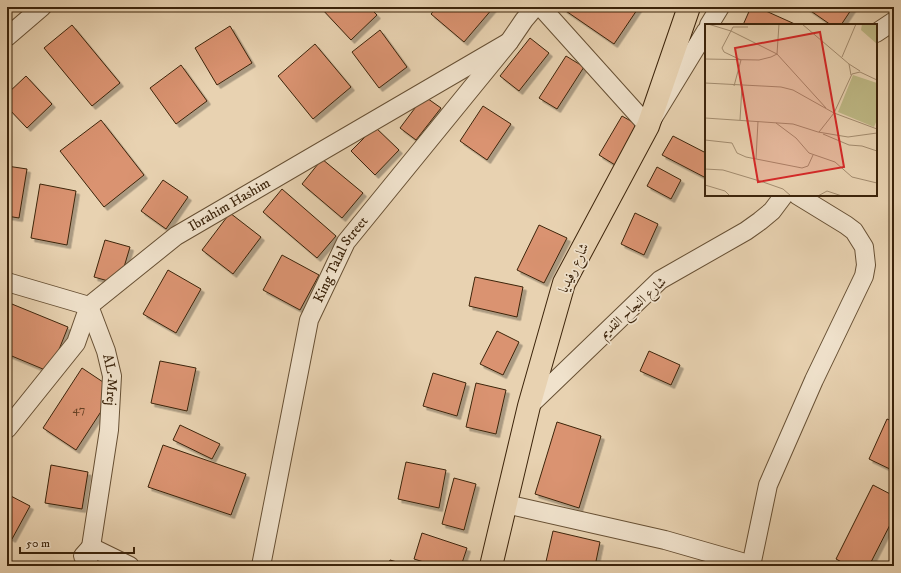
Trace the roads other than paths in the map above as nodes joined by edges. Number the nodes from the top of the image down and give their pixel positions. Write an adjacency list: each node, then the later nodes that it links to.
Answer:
1 (42, 7): 10 (street)
2 (535, 7): 11 (street, King Talal Street)
3 (540, 7): 12 (street)
4 (689, 7): 12 (main road, شارع رفيديا)
5 (720, 7): 7 (street)
6 (894, 21): 8 (street)
7 (711, 24)
8 (877, 32)
9 (705, 33): 12 (street)
10 (7, 37)
11 (509, 42): 16 (street, Ibrahim Hashim); 25 (street, King Talal Street)
12 (648, 126): 17 (main road, شارع رفيديا)
13 (783, 196): 17 (street, شارع النجاح القديم)
14 (799, 196): 21 (street)
15 (7, 282): 16 (street)
16 (89, 306): 18 (street); 20 (street, AL-Mrej)
17 (529, 406): 19 (main road, شارع رفيديا)
18 (7, 429)
19 (506, 504): 21 (street); 26 (main road, شارع رفيديا)
20 (91, 547): 22 (street); 23 (street, AL-Mrej); 24 (street)
21 (752, 565)
22 (74, 566)
23 (87, 566)
24 (130, 566)
25 (261, 566)
26 (491, 566)

